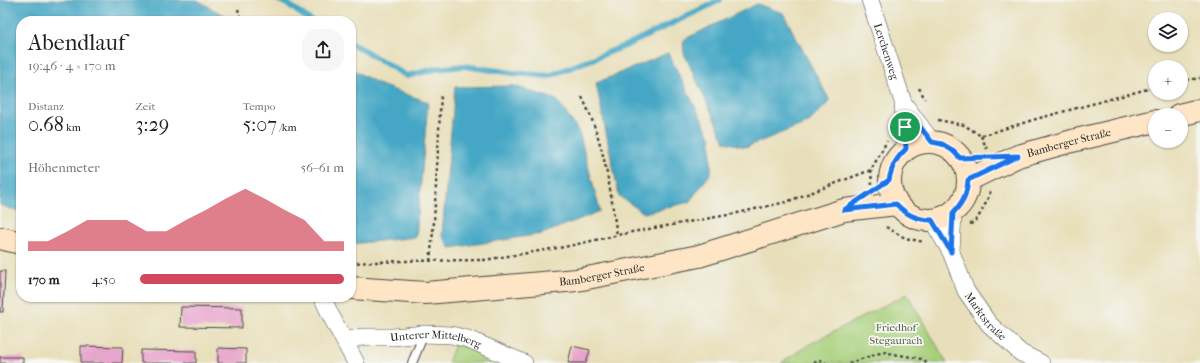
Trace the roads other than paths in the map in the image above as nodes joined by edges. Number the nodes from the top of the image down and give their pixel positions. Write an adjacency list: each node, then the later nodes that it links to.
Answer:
1 (870, 0): 5 (street, Lerchenweg)
2 (1200, 110): 3 (main road)
3 (1188, 113)
4 (1148, 123): 8 (main road, Bamberger Straße)
5 (911, 125): 6 (street); 7 (street, Lerchenweg)
6 (932, 142): 7 (main road); 9 (main road)
7 (906, 149): 10 (main road)
8 (1018, 156): 9 (main road, Bamberger Straße); 11 (main road, Bamberger Straße)
9 (960, 158): 11 (main road)
10 (889, 180): 12 (main road); 13 (main road, Bamberger Straße)
11 (968, 180): 14 (main road)
12 (896, 204): 13 (main road, Bamberger Straße); 15 (main road)
13 (844, 210): 19 (main road, Bamberger Straße)
14 (953, 213): 15 (main road); 18 (street, Marktstraße)
15 (932, 220): 18 (street, Marktstraße)
16 (0, 238): 17 (main road)
17 (16, 241)
18 (951, 252): 26 (street, Marktstraße)
19 (356, 288)
20 (324, 302): 22 (street)
21 (424, 334): 22 (street, Unterer Mittelberg); 24 (lane); 25 (street, Unterer Mittelberg)
22 (345, 340): 23 (street)
23 (356, 363)
24 (412, 363)
25 (524, 363)
26 (1041, 363)

